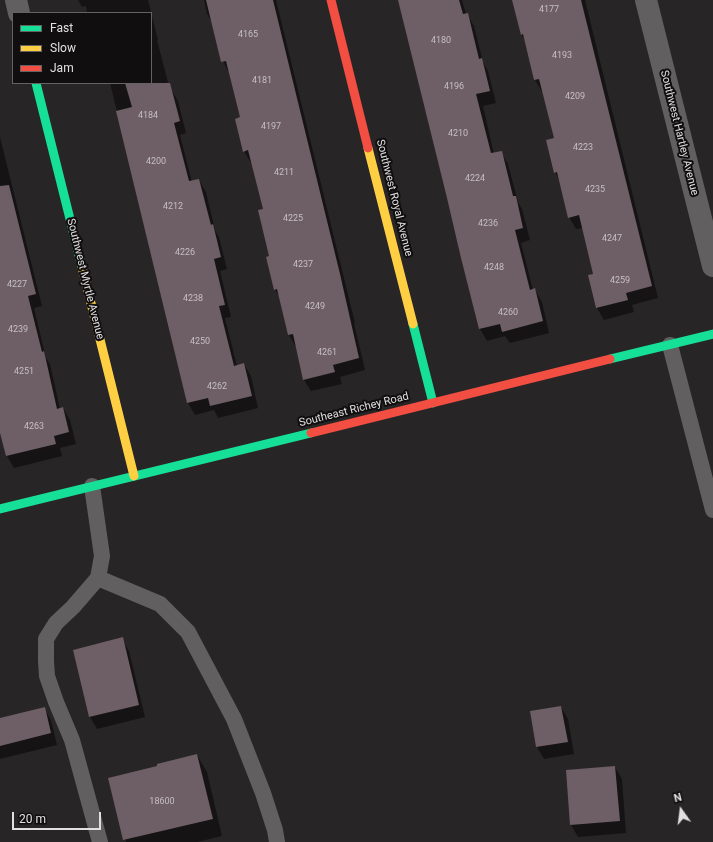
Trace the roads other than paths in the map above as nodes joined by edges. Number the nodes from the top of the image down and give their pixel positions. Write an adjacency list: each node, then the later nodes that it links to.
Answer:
1 (16, 0): 4 (street)
2 (331, 0): 9 (street, Southwest Royal Avenue)
3 (646, 0): 6 (street, Southwest Hartley Avenue)
4 (19, 12)
5 (36, 84): 10 (street, Southwest Myrtle Avenue)
6 (713, 266)
7 (713, 334): 8 (street, Southeast Richey Road)
8 (670, 345): 9 (street, Southeast Richey Road); 13 (lane)
9 (433, 403): 10 (street, Southeast Richey Road)
10 (134, 476): 11 (street, Southeast Richey Road)
11 (92, 486): 12 (street, Southeast Richey Road); 14 (lane)
12 (0, 509)
13 (713, 510)
14 (98, 578): 15 (lane); 16 (lane)
15 (100, 842)
16 (277, 842)

